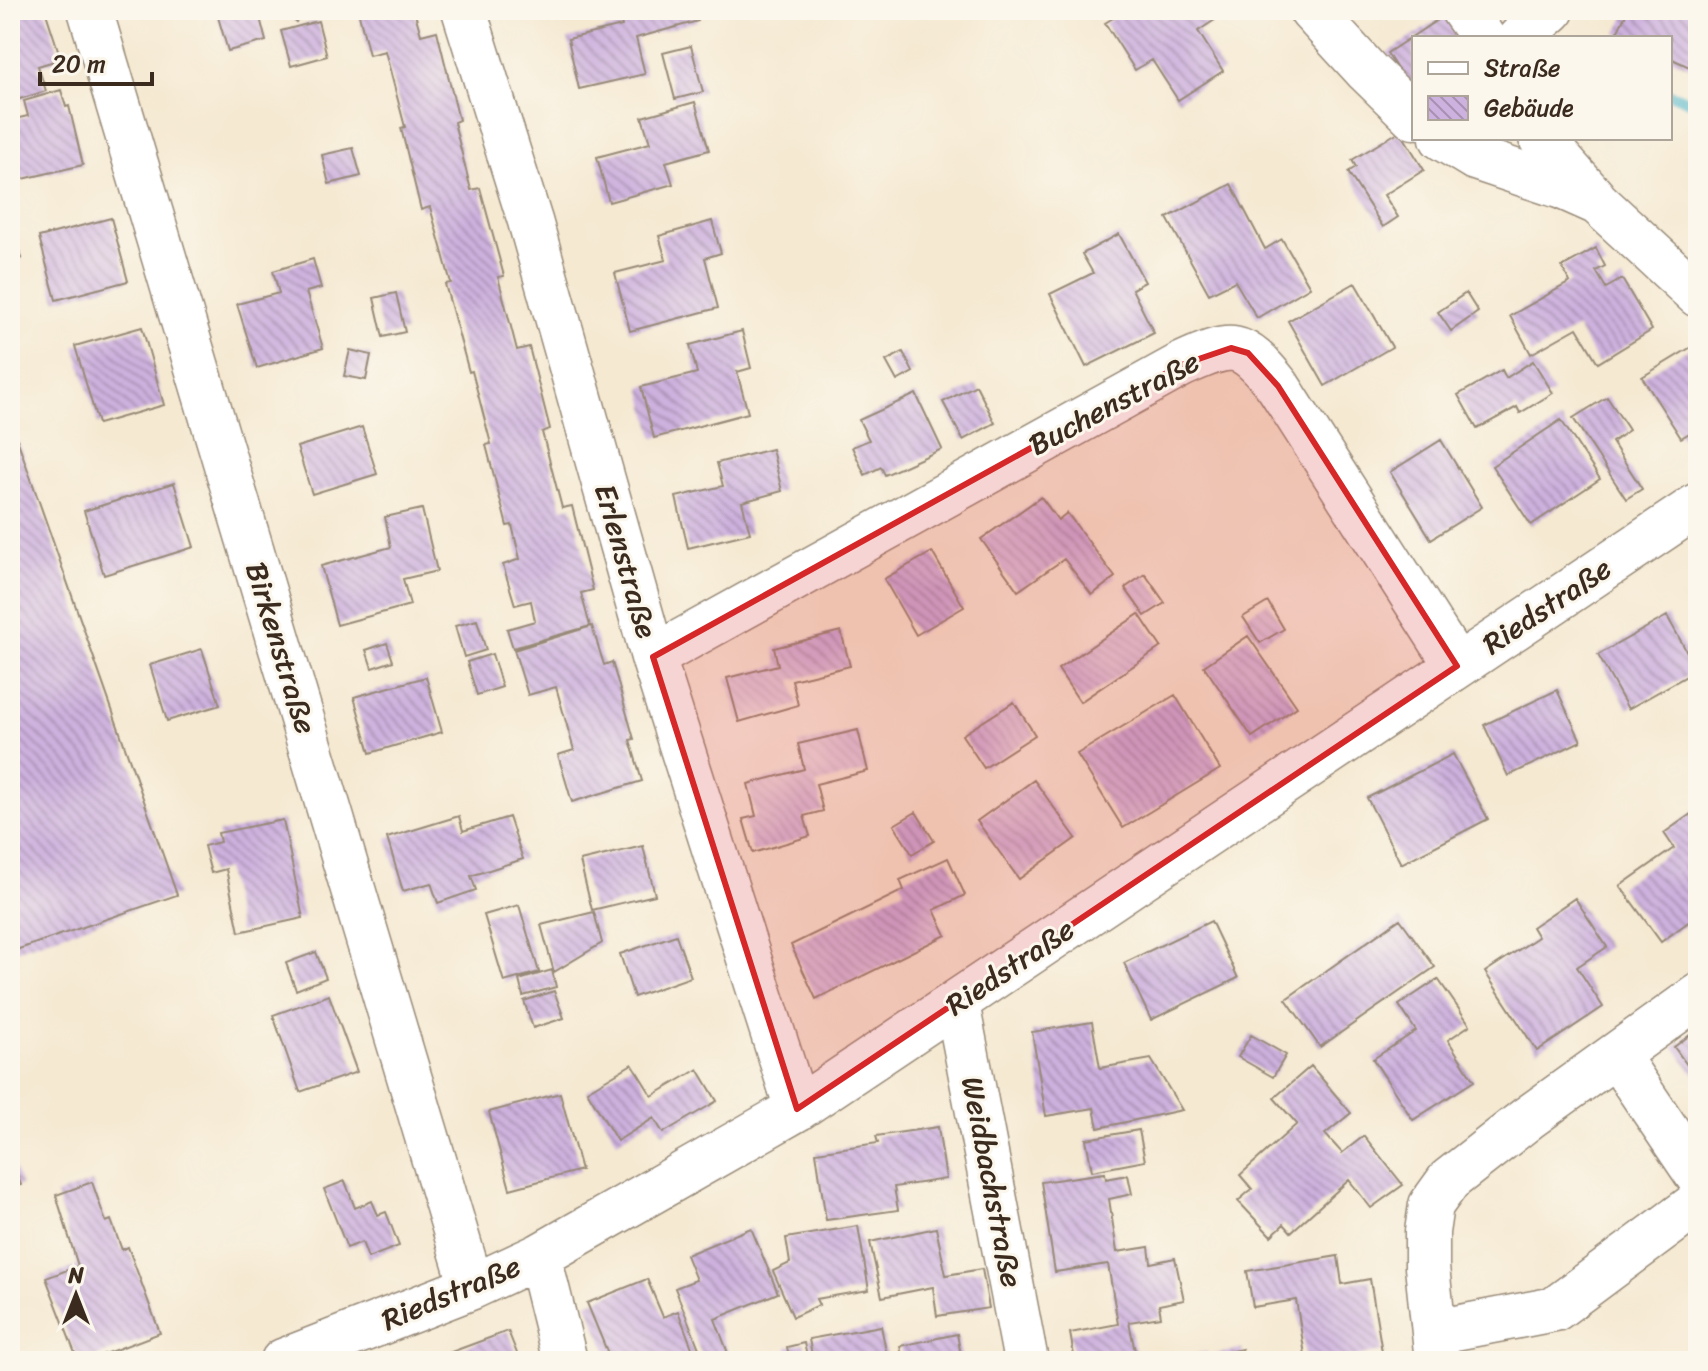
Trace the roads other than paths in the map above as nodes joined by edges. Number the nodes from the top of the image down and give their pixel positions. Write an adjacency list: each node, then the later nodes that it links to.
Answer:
1 (90, 10): 21 (street, Birkenstraße)
2 (464, 10): 12 (street, Erlenstraße)
3 (1311, 10): 6 (street)
4 (1463, 10): 5 (street)
5 (1526, 27)
6 (1412, 115)
7 (1445, 140): 9 (street)
8 (1543, 140): 9 (street)
9 (1598, 203): 10 (street)
10 (1698, 295)
11 (1698, 505): 13 (street, Riedstraße)
12 (653, 657): 13 (street, Buchenstraße); 17 (street, Erlenstraße)
13 (1457, 666): 15 (street, Riedstraße)
14 (1698, 996): 16 (street)
15 (957, 1003): 17 (street, Riedstraße); 25 (street, Weidbachstraße)
16 (1616, 1055): 18 (street); 22 (street)
17 (797, 1109): 20 (street, Riedstraße)
18 (1698, 1176)
19 (1698, 1203): 22 (street)
20 (539, 1256): 21 (street, Riedstraße); 24 (street)
21 (472, 1287): 23 (street, Riedstraße)
22 (1436, 1346)
23 (283, 1361)
24 (565, 1361)
25 (1026, 1361)

